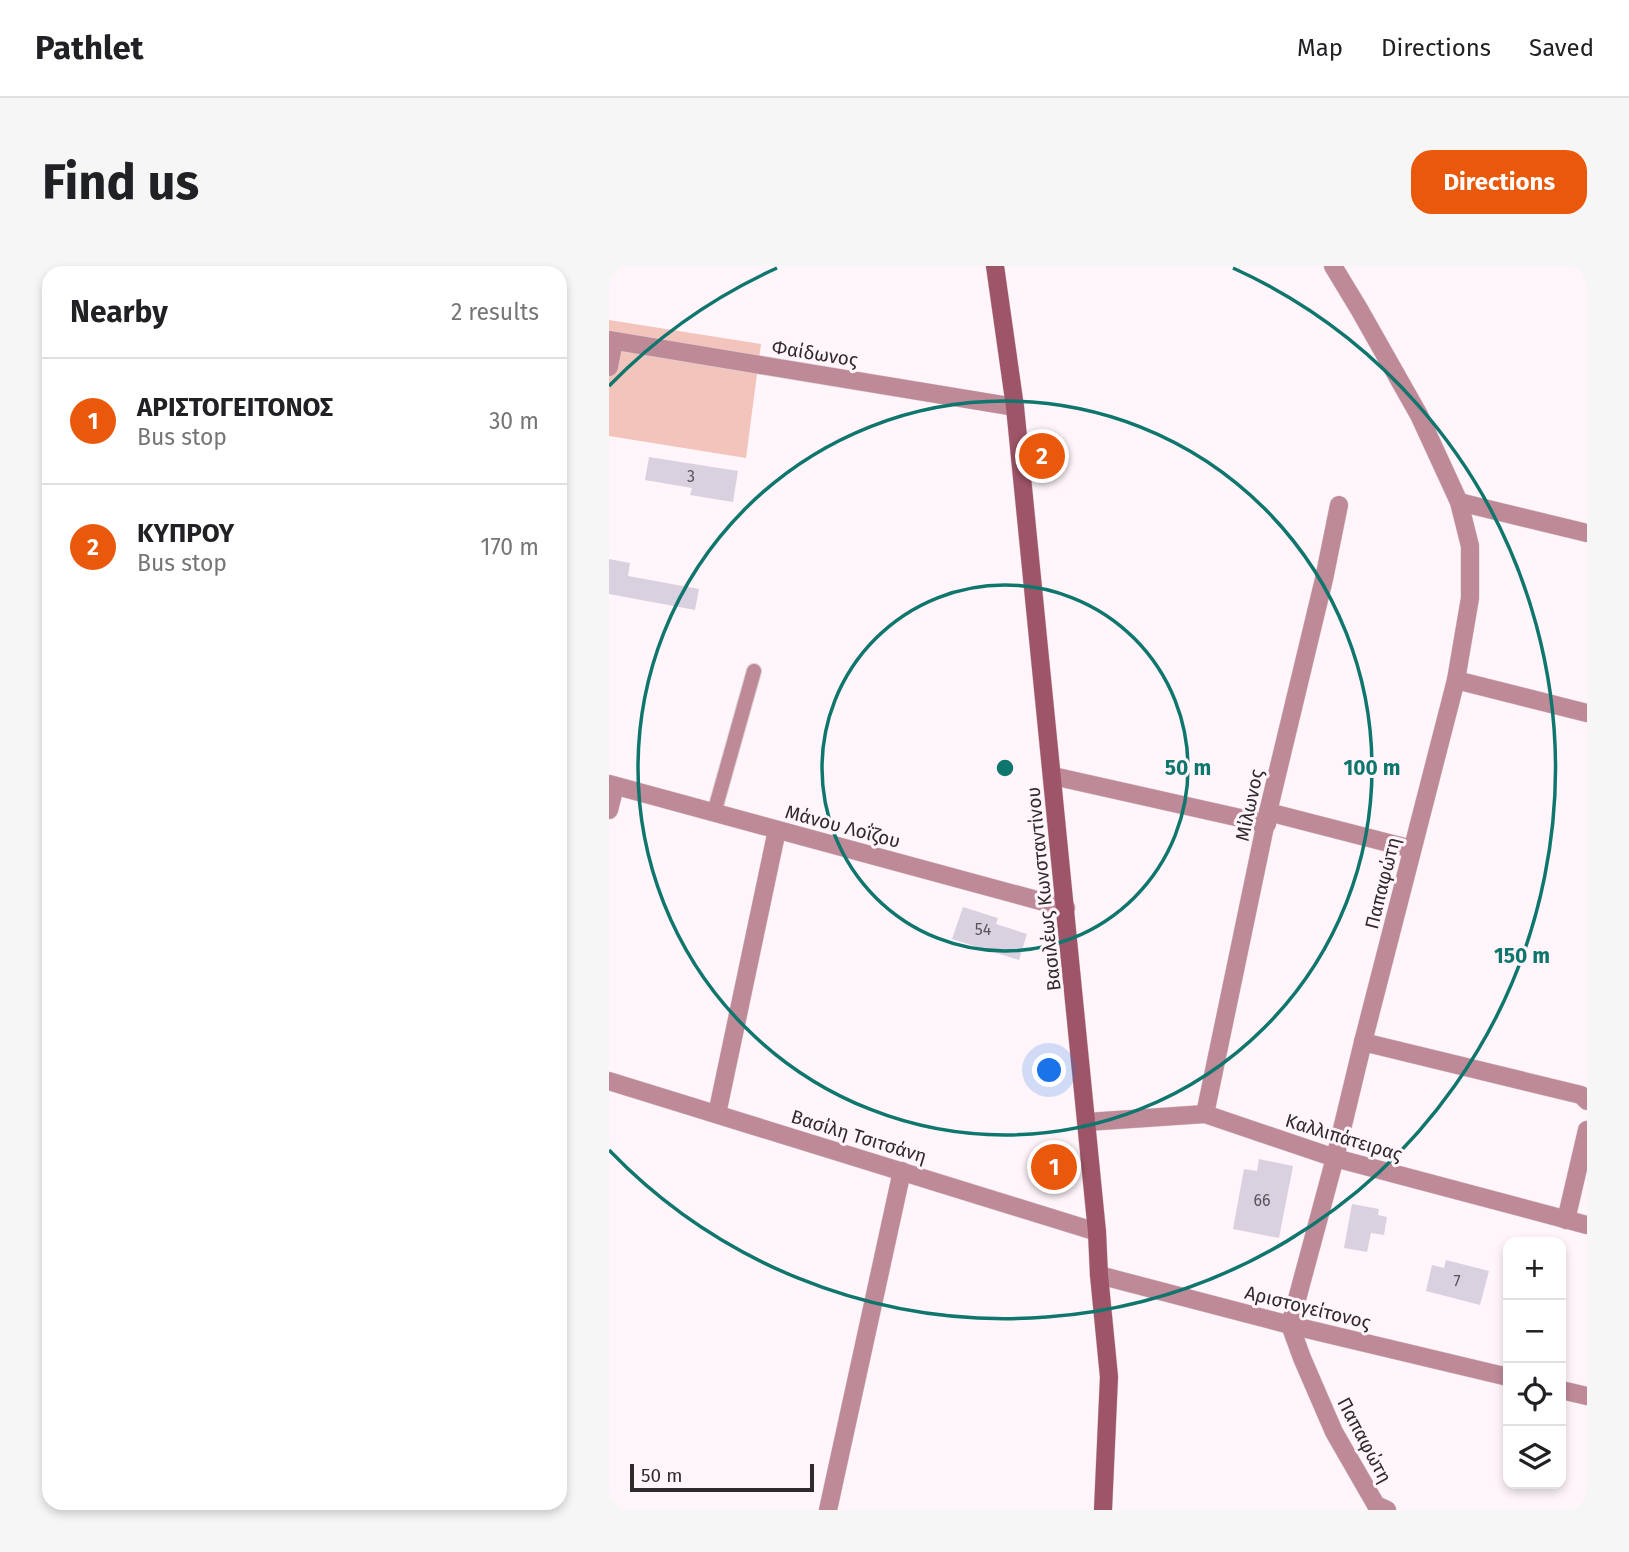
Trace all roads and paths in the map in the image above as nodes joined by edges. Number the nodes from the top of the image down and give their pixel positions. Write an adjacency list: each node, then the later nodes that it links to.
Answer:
1 (995, 266): 5 (main road, Βασιλέως Κωνσταντίνου)
2 (1333, 266): 6 (street, Παπαφώτη)
3 (611, 340): 4 (street); 5 (street, Φαίδωνος)
4 (609, 367)
5 (1015, 407): 12 (main road, Βασιλέως Κωνσταντίνου)
6 (1459, 502): 8 (street); 10 (street, Παπαφώτη)
7 (1339, 505): 16 (street, Μίλωνος)
8 (1587, 533)
9 (754, 671): 15 (lane)
10 (1456, 680): 11 (street); 18 (street, Παπαφώτη)
11 (1587, 713)
12 (1053, 776): 16 (street); 19 (main road, Βασιλέως Κωνσταντίνου)
13 (612, 785): 14 (street); 15 (street, Μάνου Λοΐζου)
14 (609, 810)
15 (714, 813): 17 (street, Μάνου Λοΐζου)
16 (1267, 818): 18 (street); 24 (street, Μίλωνος)
17 (777, 830): 19 (street, Μάνου Λοΐζου); 23 (street)
18 (1412, 849): 20 (street, Παπαφώτη)
19 (1066, 908): 25 (main road, Βασιλέως Κωνσταντίνου)
20 (1363, 1042): 22 (street); 27 (street, Παπαφώτη)
21 (609, 1081): 23 (street, Βασίλη Τσιτσάνη)
22 (1587, 1101)
23 (717, 1114): 28 (street, Βασίλη Τσιτσάνη)
24 (1205, 1114): 25 (street, Καλλιπάτειρας); 27 (street, Καλλιπάτειρας)
25 (1087, 1122): 31 (main road, Βασιλέως Κωνσταντίνου)
26 (1587, 1130): 29 (street)
27 (1335, 1158): 29 (street, Καλλιπάτειρας); 33 (street, Παπαφώτη)
28 (902, 1171): 31 (street, Βασίλη Τσιτσάνη); 37 (street)
29 (1566, 1220): 30 (street, Καλλιπάτειρας)
30 (1587, 1225)
31 (1097, 1232): 32 (main road, Βασιλέως Κωνσταντίνου)
32 (1099, 1275): 33 (street, Αριστογείτονος); 38 (main road, Βασιλέως Κωνσταντίνου)
33 (1290, 1325): 34 (street, Αριστογείτονος); 39 (street, Παπαφώτη)
34 (1503, 1376)
35 (1566, 1391): 36 (street)
36 (1587, 1396)
37 (828, 1510)
38 (1103, 1510)
39 (1387, 1510)

